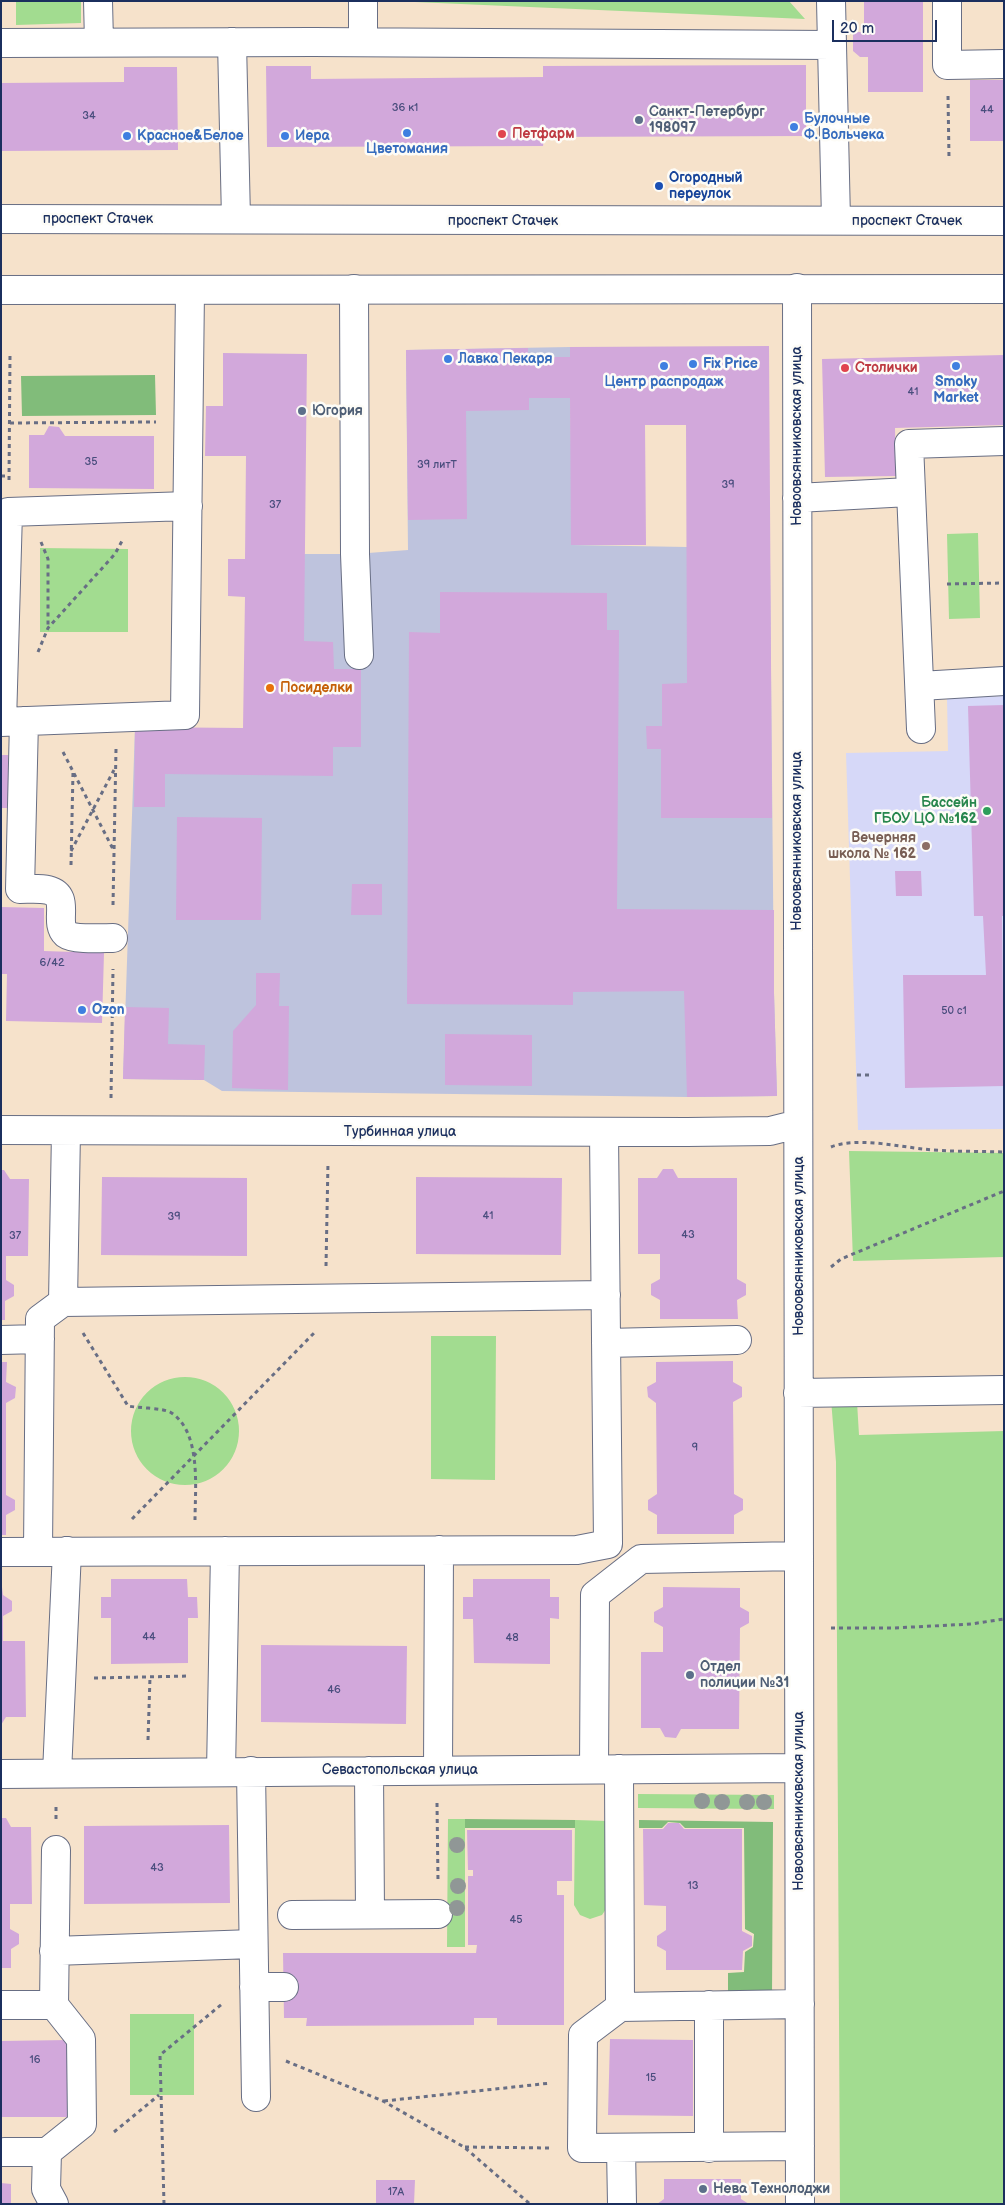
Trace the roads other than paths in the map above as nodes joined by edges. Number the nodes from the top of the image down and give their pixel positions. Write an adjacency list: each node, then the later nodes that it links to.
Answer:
1 (98, 1): 5 (street)
2 (363, 1): 7 (street)
3 (831, 1): 9 (street)
4 (947, 1): 10 (street)
5 (99, 42): 6 (street); 8 (street)
6 (232, 42): 7 (street); 12 (street)
7 (363, 42): 9 (street)
8 (1, 43)
9 (832, 45): 13 (street)
10 (1004, 64)
11 (1, 219): 12 (street, проспект Стачек)
12 (236, 219): 13 (street, проспект Стачек)
13 (836, 220): 14 (street, проспект Стачек)
14 (1004, 221)
15 (797, 288): 16 (street); 17 (street); 22 (street, Новоовсянниковская улица)
16 (354, 289): 19 (street); 24 (street)
17 (1004, 289)
18 (1, 290): 19 (street)
19 (190, 290): 23 (street)
20 (1004, 441): 21 (street)
21 (909, 492): 22 (street); 26 (street)
22 (797, 498): 30 (street, Новоовсянниковская улица)
23 (188, 506): 27 (street); 27 (street)
24 (359, 655)
25 (1004, 681): 26 (street)
26 (920, 686): 28 (street)
27 (9, 721): 29 (street)
28 (921, 729)
29 (113, 938)
30 (798, 1124): 33 (street, Турбинная улица); 41 (street, Новоовсянниковская улица)
31 (1, 1130): 32 (street, Турбинная улица)
32 (66, 1131): 33 (street, Турбинная улица); 35 (street)
33 (604, 1132): 34 (street)
34 (606, 1295): 35 (street); 39 (street)
35 (63, 1302): 36 (street)
36 (40, 1339): 37 (street); 46 (street)
37 (1, 1340)
38 (738, 1340): 39 (street)
39 (606, 1343): 42 (street)
40 (1004, 1390): 41 (street)
41 (798, 1392): 47 (street, Новоовсянниковская улица)
42 (439, 1550): 44 (street); 50 (street)
43 (67, 1551): 44 (street); 46 (street); 54 (street)
44 (226, 1551): 53 (street)
45 (1, 1552): 46 (street)
46 (38, 1552)
47 (799, 1556): 48 (street, Новоовсянниковская улица); 49 (street)
48 (799, 1768): 49 (street, Севастопольская улица); 64 (street, Новоовсянниковская улица)
49 (606, 1769): 50 (street, Севастопольская улица); 68 (street)
50 (438, 1770): 52 (street, Севастопольская улица)
51 (251, 1771): 52 (street, Севастопольская улица); 53 (street, Севастопольская улица); 60 (street)
52 (369, 1771): 57 (street)
53 (221, 1772): 54 (street, Севастопольская улица)
54 (57, 1773): 55 (street, Севастопольская улица)
55 (1, 1774)
56 (56, 1850): 61 (street)
57 (370, 1914): 58 (street); 59 (street)
58 (438, 1914)
59 (292, 1915)
60 (254, 1944): 61 (street); 62 (street)
61 (54, 1951): 66 (street)
62 (254, 1987): 63 (street); 69 (street)
63 (284, 1987)
64 (800, 2004): 67 (street); 70 (street, Новоовсянниковская улица)
65 (1, 2005): 66 (street)
66 (54, 2005): 74 (street)
67 (708, 2005): 68 (street); 72 (street)
68 (620, 2007): 71 (street)
69 (256, 2097)
70 (800, 2146): 72 (street); 77 (street, Новоовсянниковская улица)
71 (621, 2148): 72 (street); 76 (street)
72 (709, 2148)
73 (4, 2152): 74 (street)
74 (47, 2152): 75 (street)
75 (54, 2204)
76 (622, 2204)
77 (800, 2204)

